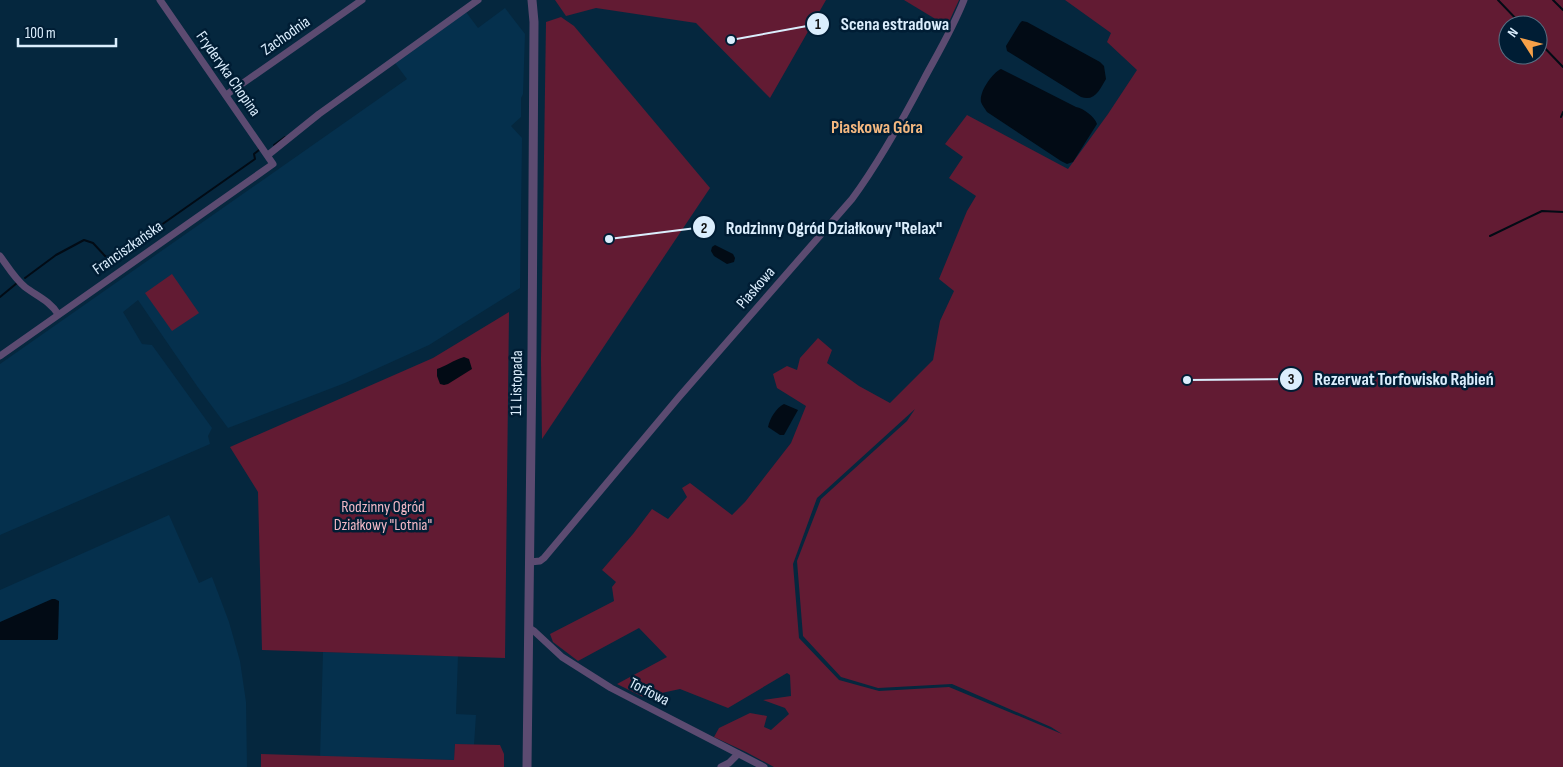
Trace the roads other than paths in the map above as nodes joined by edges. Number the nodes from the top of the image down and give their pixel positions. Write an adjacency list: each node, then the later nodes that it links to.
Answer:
1 (160, 0): 6 (street, Fryderyka Chopina)
2 (362, 0): 6 (street, Zachodnia)
3 (478, 0): 7 (street)
4 (532, 0): 12 (street, 11 Listopada)
5 (964, 0): 12 (street, Piaskowa)
6 (226, 95): 7 (street, Fryderyka Chopina)
7 (268, 155): 8 (street, Fryderyka Chopina)
8 (273, 164): 10 (street, Franciszkańska)
9 (0, 256): 10 (street)
10 (58, 314): 11 (street, Franciszkańska)
11 (0, 356)
12 (530, 562): 13 (street, 11 Listopada)
13 (529, 628): 14 (street, Torfowa); 15 (street, 11 Listopada)
14 (738, 754): 16 (street); 17 (street, Torfowa)
15 (527, 767)
16 (721, 767)
17 (764, 767)

